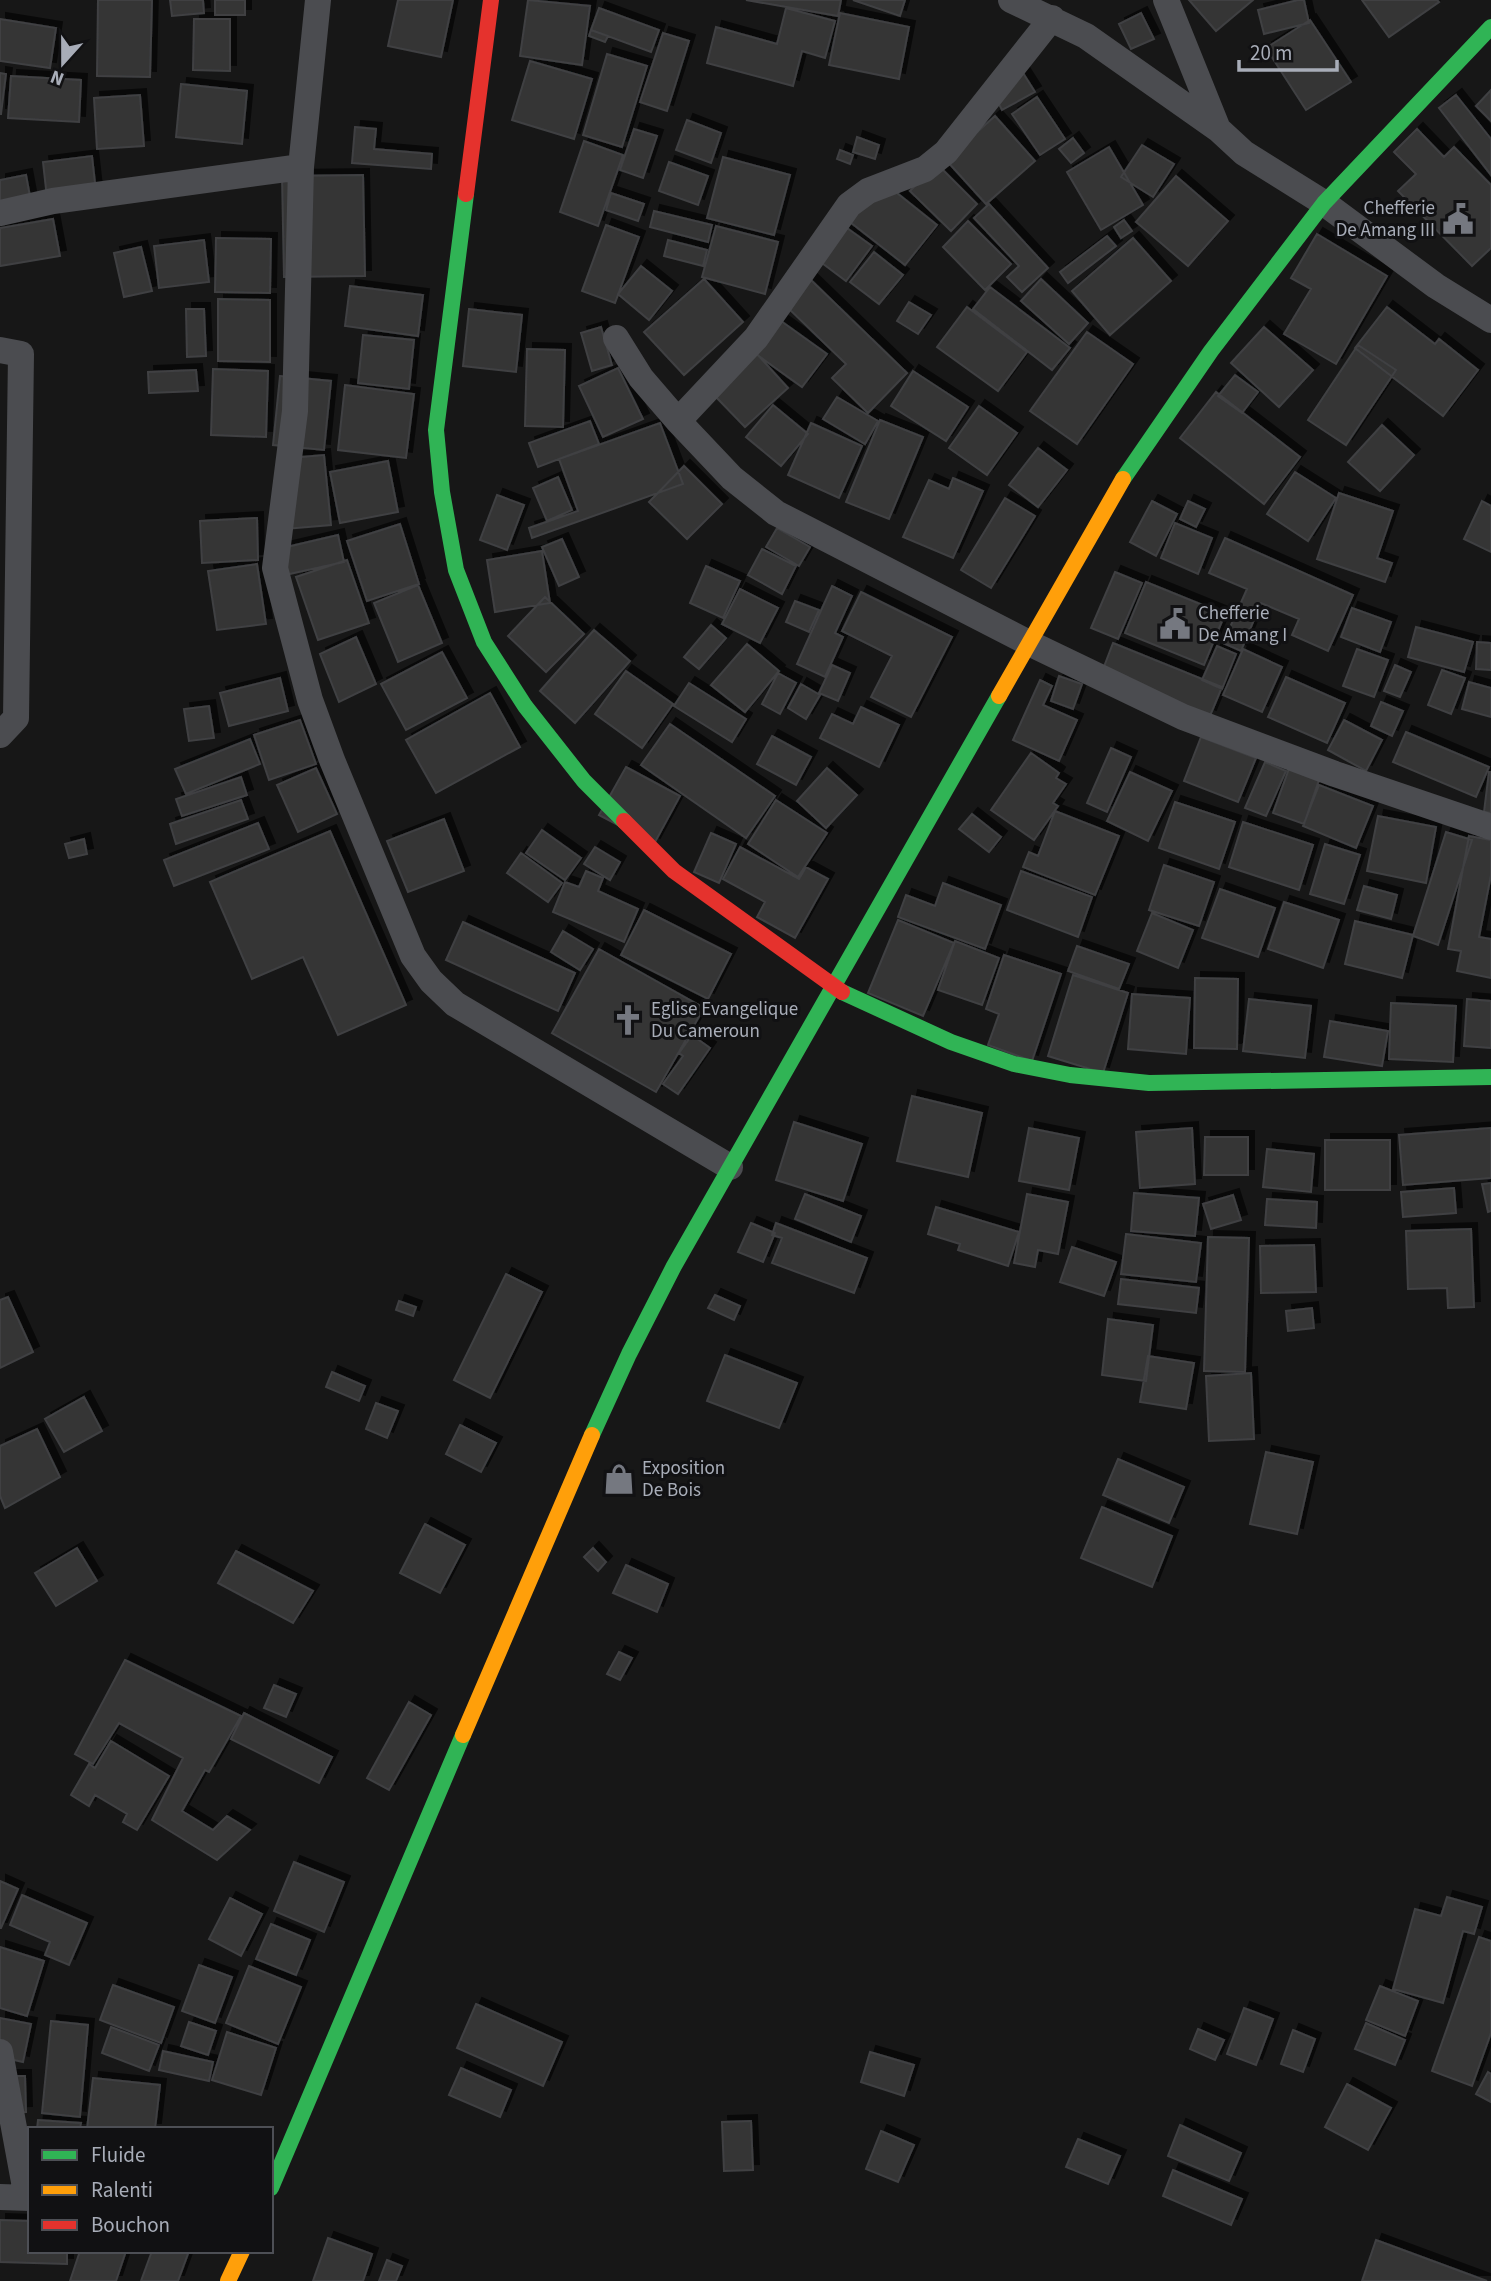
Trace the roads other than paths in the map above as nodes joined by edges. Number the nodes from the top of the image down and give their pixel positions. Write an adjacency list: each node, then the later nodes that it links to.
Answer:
1 (318, 0): 8 (street)
2 (491, 0): 18 (main road)
3 (1011, 0): 5 (street)
4 (1166, 0): 7 (street)
5 (1052, 18): 7 (street); 14 (street)
6 (1491, 27): 9 (main road)
7 (1219, 129): 9 (street)
8 (301, 167): 10 (street); 20 (street)
9 (1324, 203): 11 (street); 15 (main road)
10 (0, 213)
11 (1491, 320)
12 (616, 338): 14 (street)
13 (0, 350): 16 (street)
14 (678, 421): 15 (street)
15 (1029, 643): 17 (street); 18 (main road)
16 (0, 735)
17 (1491, 827)
18 (834, 989): 19 (main road); 20 (main road)
19 (1491, 1077)
20 (730, 1167): 22 (main road)
21 (0, 2052): 24 (street)
22 (273, 2183)
23 (0, 2197): 24 (street)
24 (28, 2198)
25 (241, 2253): 26 (main road)
26 (228, 2281)

